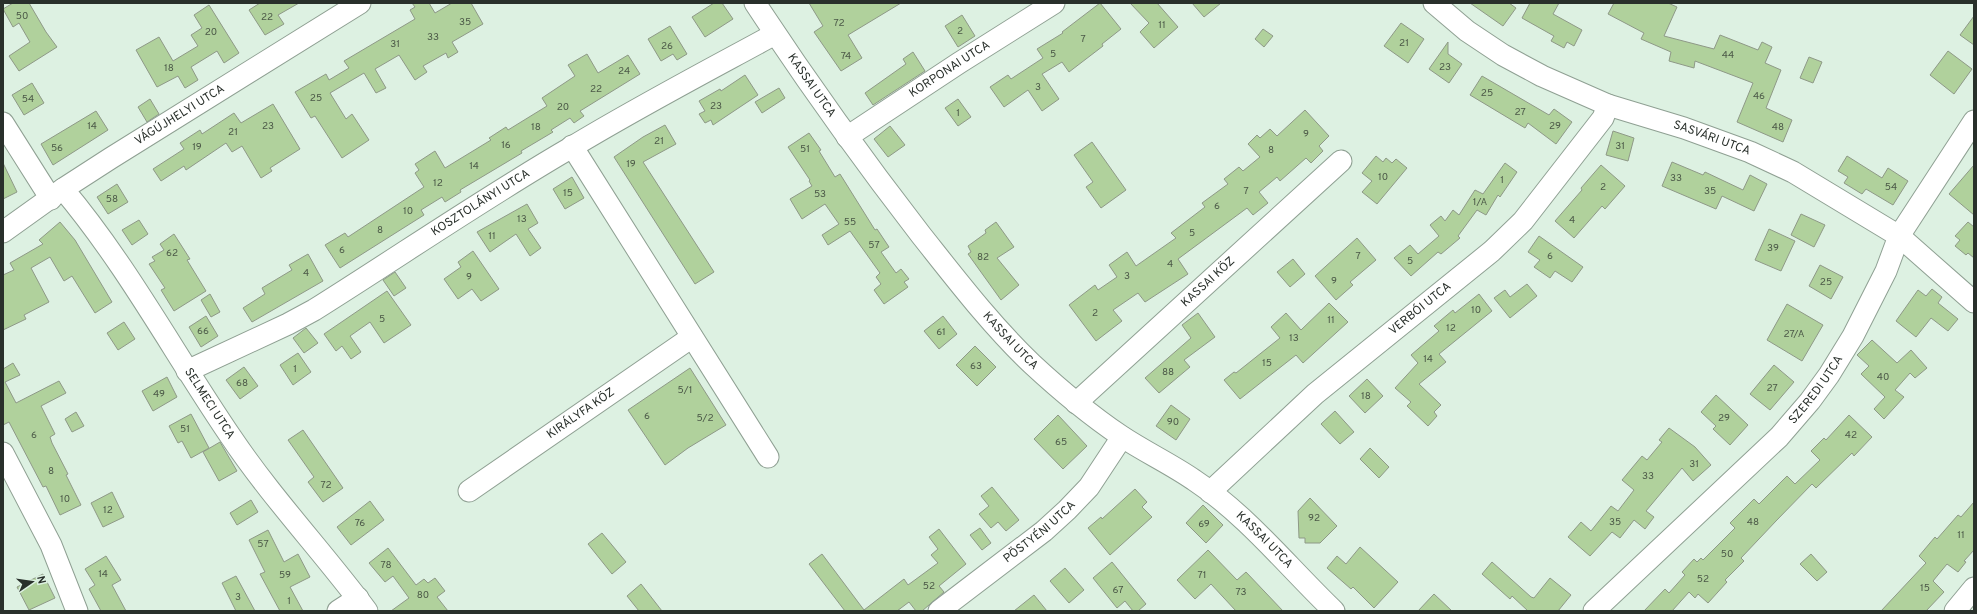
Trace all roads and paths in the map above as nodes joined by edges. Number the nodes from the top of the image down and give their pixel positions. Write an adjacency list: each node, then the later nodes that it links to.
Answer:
1 (360, 3): 12 (street, VÁGÚJHELYI UTCA)
2 (755, 3): 5 (street, KASSAI UTCA)
3 (1054, 3): 9 (street, KORPONAI UTCA)
4 (1434, 3): 6 (street, SASVÁRI UTCA)
5 (775, 34): 9 (street, KASSAI UTCA); 10 (street, KOSZTOLÁNYI UTCA)
6 (1608, 105): 14 (street, SASVÁRI UTCA); 23 (street, VERBÓI UTCA)
7 (1974, 122): 14 (street, SZEREDI UTCA)
8 (3, 123): 12 (street, SELMECI UTCA)
9 (847, 137): 18 (street, KASSAI UTCA)
10 (572, 146): 16 (street); 17 (street, KOSZTOLÁNYI UTCA)
11 (1341, 161): 18 (street, KASSAI KÖZ)
12 (57, 194): 13 (street, VÁGÚJHELYI UTCA); 17 (street, SELMECI UTCA)
13 (3, 232)
14 (1899, 236): 15 (street, SASVÁRI UTCA); 30 (street, SZEREDI UTCA)
15 (1974, 302)
16 (692, 337): 21 (street); 22 (street, KIRÁLYFA KÖZ)
17 (187, 371): 25 (street, SELMECI UTCA)
18 (1076, 403): 19 (street, KASSAI UTCA)
19 (1122, 436): 23 (street, KASSAI UTCA); 28 (street, PÖSTYÉNI UTCA)
20 (3, 453): 26 (street)
21 (768, 457)
22 (469, 491)
23 (1210, 492): 29 (street, KASSAI UTCA)
24 (1974, 588): 31 (street)
25 (362, 605): 27 (street)
26 (77, 611)
27 (338, 611)
28 (939, 611)
29 (1334, 611)
30 (1594, 611)
31 (1955, 611)

